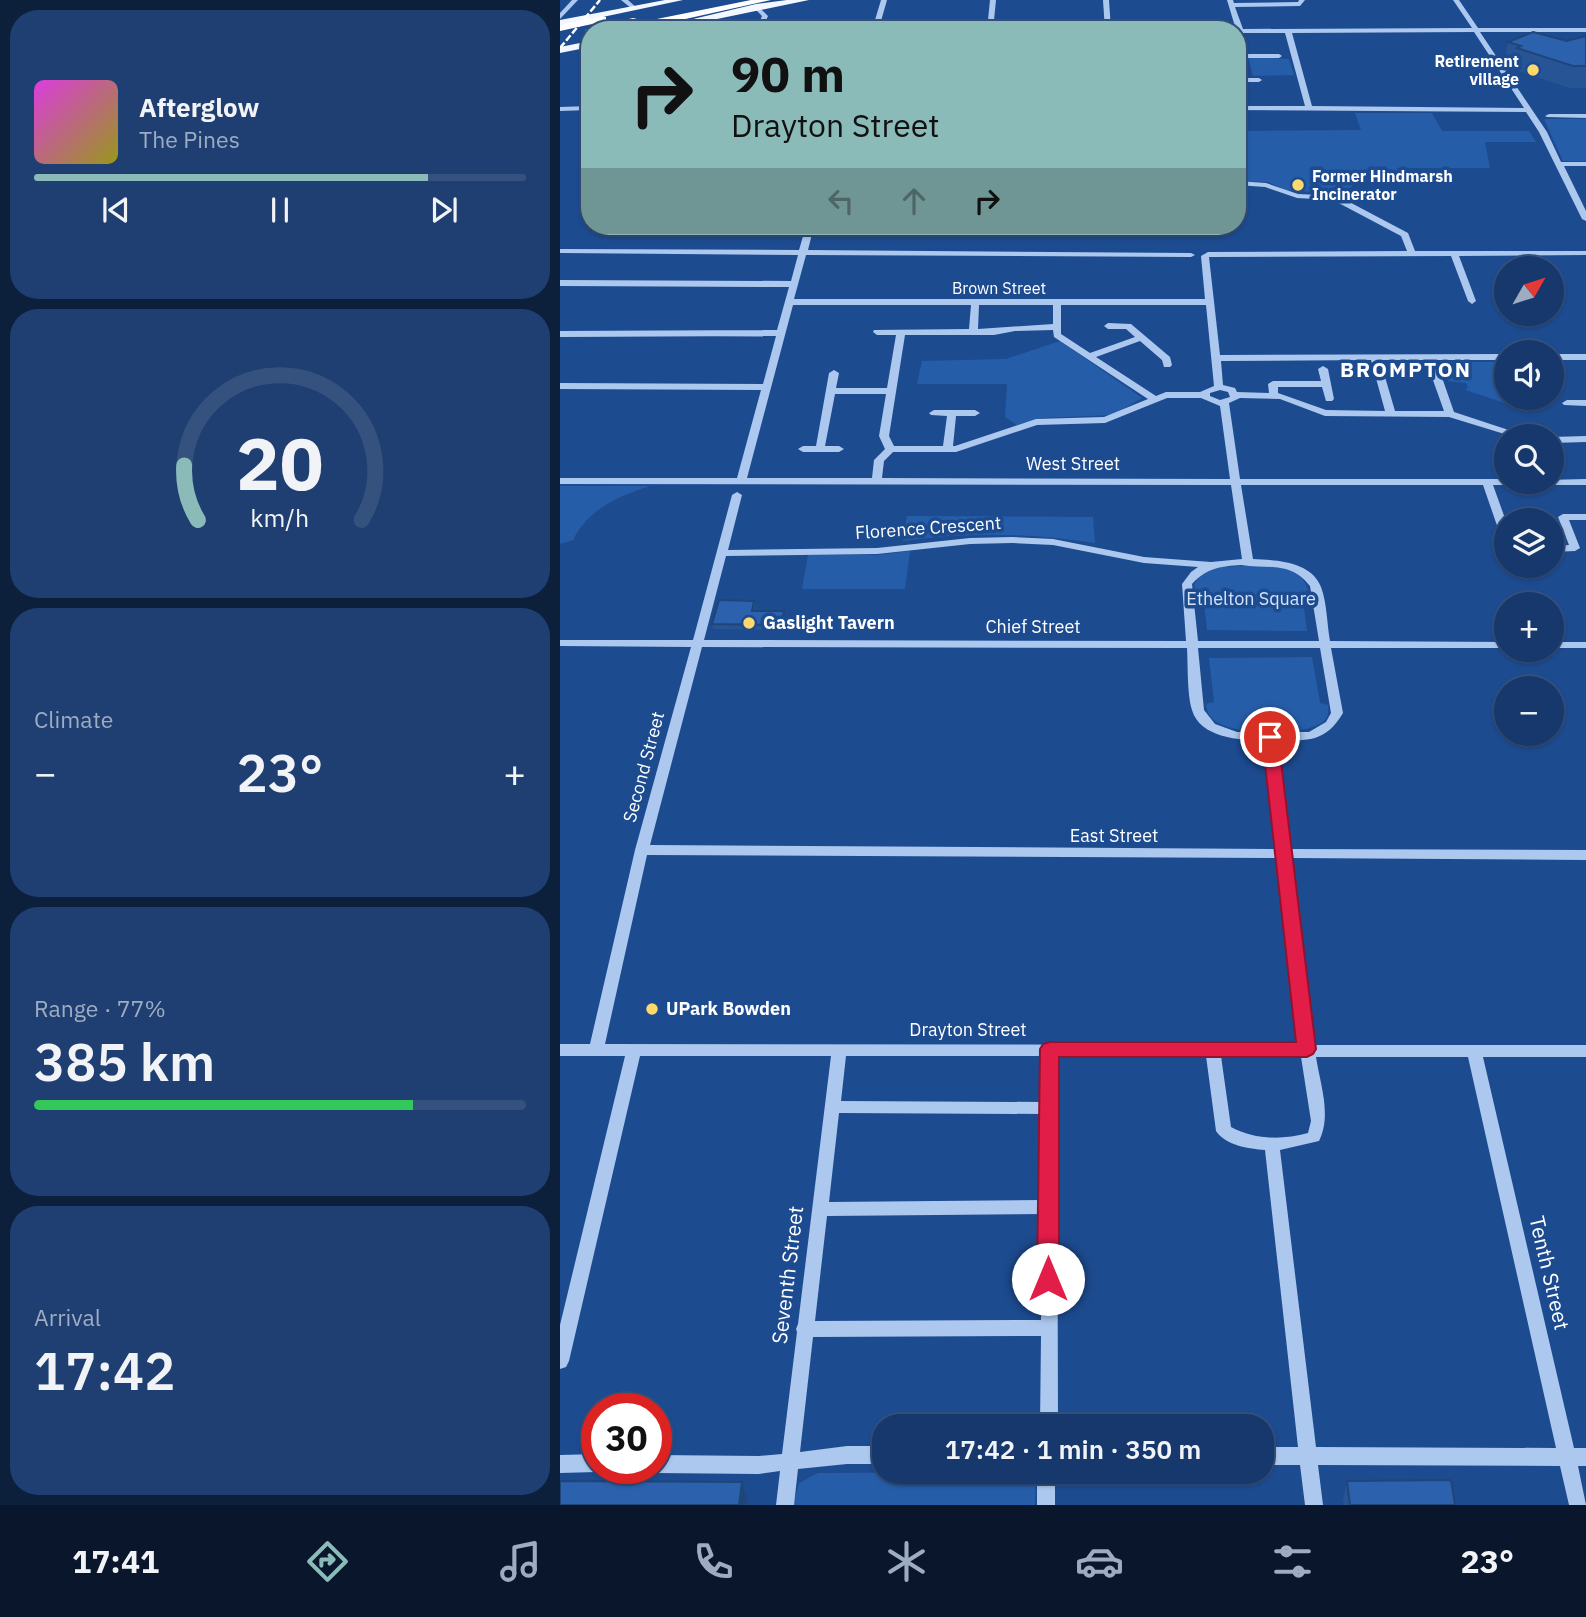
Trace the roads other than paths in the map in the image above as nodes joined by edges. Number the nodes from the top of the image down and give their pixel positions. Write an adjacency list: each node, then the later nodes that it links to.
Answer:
1 (575, 0): 15 (street)
2 (624, 0): 14 (street)
3 (731, 0): 17 (highway)
4 (786, 0): 12 (highway)
5 (805, 0): 12 (main road)
6 (884, 0): 21 (street)
7 (993, 0): 22 (street)
8 (1106, 0): 23 (street)
9 (1302, 0): 13 (street)
10 (1456, 0): 30 (street)
11 (685, 1): 14 (main road); 16 (highway)
12 (761, 3): 18 (highway); 19 (main road); 20 (street)
13 (1231, 3): 24 (street)
14 (634, 8): 26 (main road)
15 (560, 17)
16 (585, 21)
17 (632, 21)
18 (666, 21)
19 (688, 21)
20 (763, 21)
21 (878, 21)
22 (991, 21)
23 (1107, 21)
24 (1236, 21)
25 (581, 22): 26 (highway)
26 (560, 26)
27 (1586, 30): 30 (street)
28 (1246, 31): 29 (street)
29 (1288, 31): 30 (street); 44 (street)
30 (1476, 31): 45 (street)
31 (581, 32): 32 (highway)
32 (560, 36)
33 (581, 38): 34 (highway)
34 (560, 42)
35 (581, 46): 36 (main road)
36 (560, 50)
37 (1246, 56): 38 (street)
38 (1279, 56)
39 (1246, 80): 40 (street)
40 (1259, 80)
41 (560, 108): 42 (street)
42 (581, 108)
43 (1246, 108): 44 (street)
44 (1308, 108): 45 (street)
45 (1528, 110): 48 (street)
46 (1549, 116): 47 (street)
47 (1586, 116)
48 (1558, 164): 49 (street); 51 (street)
49 (1586, 164)
50 (1246, 184): 53 (street)
51 (1581, 202): 52 (street)
52 (1586, 219)
53 (1386, 224): 55 (street); 58 (street)
54 (808, 235): 57 (street)
55 (1395, 246): 58 (street); 61 (street)
56 (560, 251): 57 (street)
57 (803, 252): 62 (street); 64 (street)
58 (1412, 253): 59 (street)
59 (1454, 253): 60 (street); 65 (street)
60 (1586, 253)
61 (1217, 254): 69 (street)
62 (1191, 255)
63 (560, 283): 64 (street)
64 (794, 284): 66 (street)
65 (1472, 301)
66 (789, 302): 67 (street, Brown Street); 75 (street)
67 (975, 302): 68 (street, Brown Street); 74 (street)
68 (1057, 302): 69 (street, Brown Street); 71 (street)
69 (1209, 302): 82 (street)
70 (1108, 326): 77 (street)
71 (1055, 327): 74 (street); 78 (street)
72 (877, 331): 73 (street)
73 (901, 332): 74 (street); 93 (street)
74 (973, 332)
75 (781, 333): 76 (street); 90 (street)
76 (560, 334)
77 (1143, 337): 78 (street); 84 (street)
78 (1089, 356): 97 (street)
79 (1494, 357): 83 (street)
80 (1564, 357): 81 (street)
81 (1586, 357)
82 (1217, 358): 83 (street); 91 (street)
83 (1375, 358): 105 (street)
84 (1167, 365)
85 (1323, 369): 88 (street)
86 (1434, 369): 106 (street)
87 (834, 373): 92 (street)
88 (1326, 384): 95 (street); 98 (street)
89 (560, 386): 90 (street)
90 (766, 387): 116 (street)
91 (1219, 387): 94 (street); 96 (street)
92 (831, 391): 93 (street); 111 (street)
93 (891, 391): 113 (street)
94 (1204, 395): 97 (street); 99 (street)
95 (1275, 395): 96 (street); 105 (street)
96 (1236, 396): 99 (street)
97 (1154, 398): 114 (street)
98 (1329, 398)
99 (1224, 403): 118 (street)
100 (1567, 403): 101 (street)
101 (1586, 404)
102 (934, 413): 103 (street)
103 (952, 413): 104 (street); 114 (street)
104 (975, 413)
105 (1391, 414): 106 (street)
106 (1450, 414): 107 (street)
107 (1494, 427)
108 (1586, 439): 109 (street)
109 (1564, 440)
110 (803, 449): 111 (street)
111 (820, 449): 112 (street)
112 (839, 449)
113 (890, 449): 114 (street); 117 (street)
114 (948, 449)
115 (560, 481): 116 (street, West Street)
116 (741, 482): 117 (street, West Street)
117 (876, 482): 118 (street, West Street)
118 (1235, 482): 119 (street, West Street); 129 (street)
119 (1487, 482): 120 (street, West Street); 122 (street)
120 (1586, 482)
121 (737, 495): 127 (street, Second Street)
122 (1496, 508)
123 (1564, 517): 124 (street)
124 (1586, 517)
125 (1564, 520): 126 (street)
126 (1564, 548)
127 (721, 552): 128 (street, Florence Crescent); 133 (street, Second Street)
128 (1178, 562): 130 (street, Florence Crescent); 131 (street)
129 (1248, 563): 130 (street, Florence Crescent); 134 (street, Florence Crescent)
130 (1209, 565): 131 (street)
131 (1191, 577): 135 (street)
132 (560, 643): 133 (street, Chief Street)
133 (697, 643): 135 (street, Chief Street); 140 (street, Second Street)
134 (1325, 644): 135 (street, Chief Street); 136 (street, Chief Street); 139 (street)
135 (1192, 645): 139 (street)
136 (1494, 645)
137 (1564, 645): 138 (street)
138 (1586, 645)
139 (1270, 737): 141 (street)
140 (642, 850): 141 (street, East Street); 146 (street, Second Street)
141 (1282, 854): 142 (street, East Street); 144 (street)
142 (1586, 855)
143 (1050, 1049): 148 (street, Drayton Street); 149 (street, Drayton Street); 153 (street)
144 (1307, 1049): 149 (street, Drayton Street); 150 (street, Drayton Street); 154 (street)
145 (560, 1050): 146 (street, Drayton Street)
146 (596, 1050): 147 (street, Drayton Street)
147 (634, 1050): 148 (street, Drayton Street); 159 (street)
148 (839, 1050): 152 (street, Seventh Street)
149 (1213, 1051): 154 (street)
150 (1474, 1051): 151 (street, Drayton Street); 164 (street, Tenth Street)
151 (1586, 1051)
152 (832, 1107): 153 (street); 156 (street, Seventh Street)
153 (1049, 1108): 155 (street)
154 (1272, 1144): 163 (street)
155 (1049, 1207): 156 (street); 157 (street)
156 (819, 1209): 158 (street, Seventh Street)
157 (1048, 1328): 158 (street); 160 (street)
158 (804, 1329): 166 (street, Seventh Street)
159 (560, 1361)
160 (1049, 1414)
161 (872, 1455): 166 (street)
162 (1274, 1457): 163 (street)
163 (1309, 1457): 164 (street); 172 (street)
164 (1577, 1457): 173 (street, Tenth Street)
165 (581, 1463): 167 (street)
166 (790, 1463): 168 (street); 170 (street, Seventh Street)
167 (560, 1464)
168 (672, 1464)
169 (1046, 1484): 171 (street)
170 (785, 1505)
171 (1046, 1505)
172 (1314, 1505)
173 (1578, 1505)

